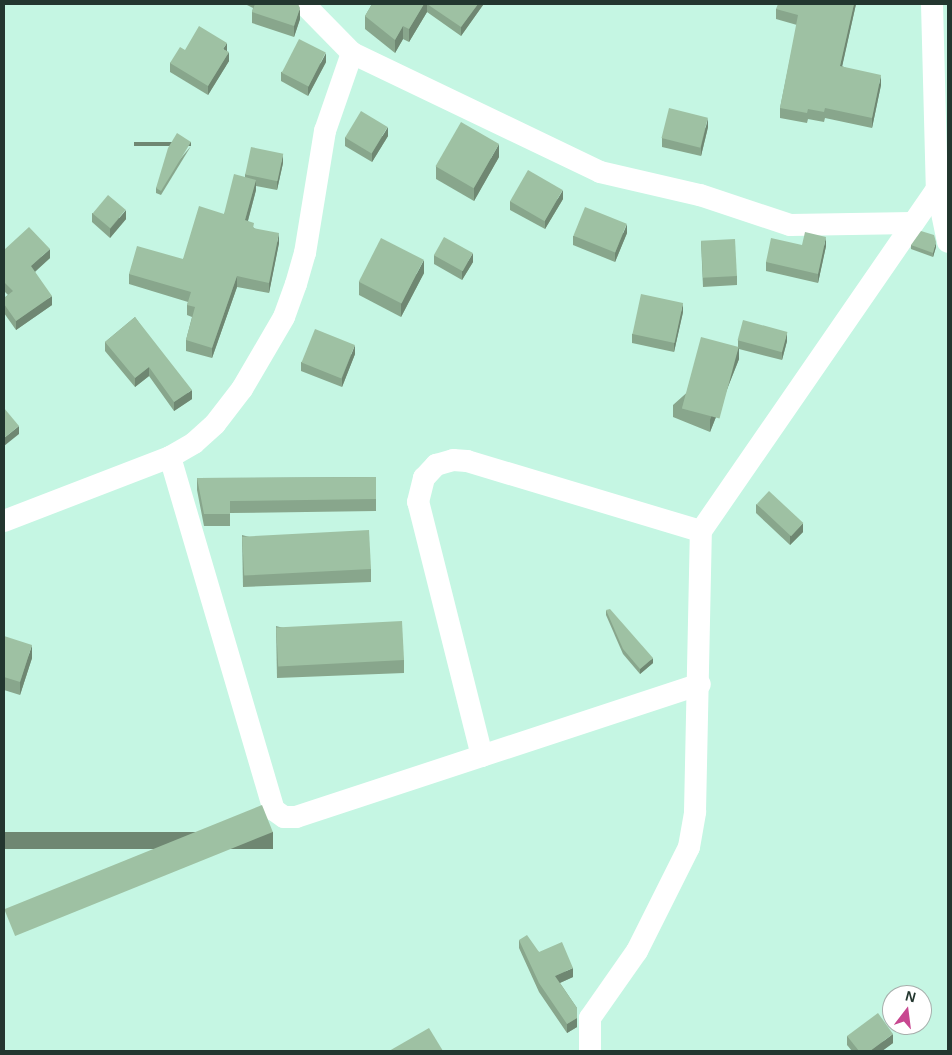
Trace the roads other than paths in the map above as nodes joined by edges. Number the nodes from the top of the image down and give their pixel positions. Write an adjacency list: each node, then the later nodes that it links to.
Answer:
1 (304, 4): 3 (street)
2 (932, 4): 4 (street)
3 (352, 53): 5 (street); 7 (street)
4 (936, 189): 5 (street); 6 (street)
5 (913, 223): 9 (street)
6 (948, 242)
7 (170, 457): 8 (street); 11 (street)
8 (4, 521)
9 (701, 531): 10 (street); 11 (street)
10 (700, 684): 11 (street); 12 (street)
11 (482, 756)
12 (590, 1051)

